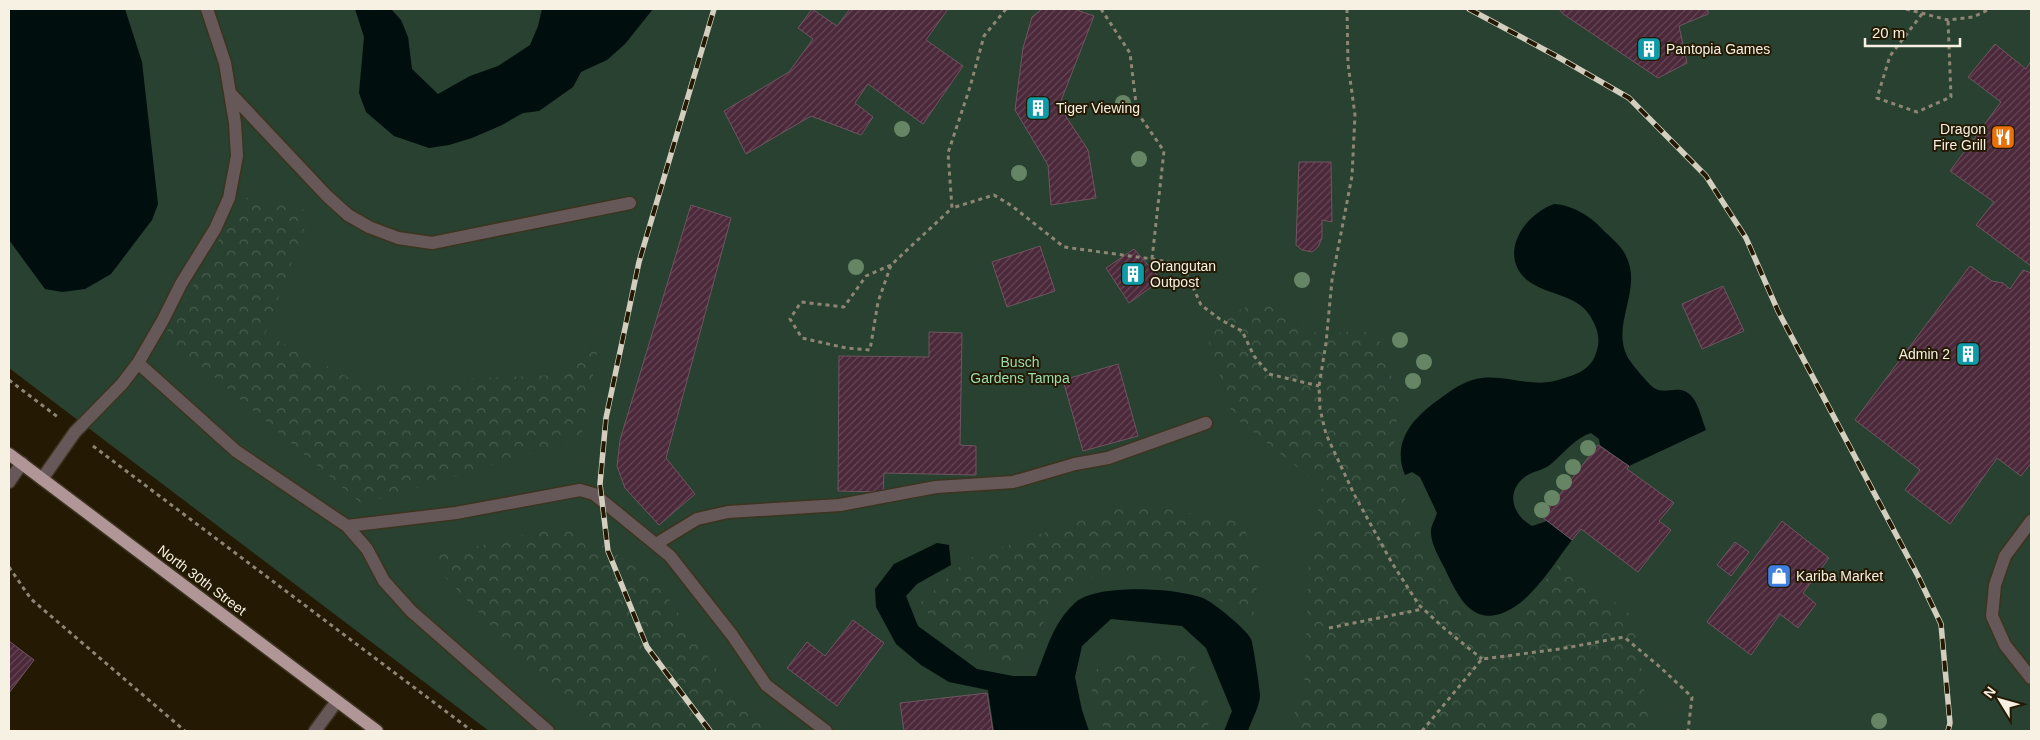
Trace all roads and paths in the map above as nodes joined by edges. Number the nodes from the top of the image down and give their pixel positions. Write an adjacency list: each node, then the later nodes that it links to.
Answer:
1 (207, 9): 9 (street)
2 (1006, 9): 11 (path)
3 (1101, 9): 12 (path)
4 (1347, 9): 16 (path)
5 (1906, 9): 7 (path)
6 (1990, 9): 8 (path)
7 (1922, 14): 8 (path); 8 (path)
8 (1948, 20)
9 (231, 94): 10 (street); 14 (street)
10 (630, 203)
11 (952, 208): 12 (path); 13 (path)
12 (1152, 259): 16 (path)
13 (891, 265): 13 (path)
14 (138, 363): 18 (street); 24 (street)
15 (9, 380): 18 (path)
16 (1319, 386): 27 (path)
17 (1206, 423): 25 (street)
18 (75, 432): 21 (street); 35 (path)
19 (9, 454): 20 (main road, North 30th Street)
20 (22, 463): 21 (main road, North 30th Street); 22 (street)
21 (42, 478): 31 (main road, North 30th Street)
22 (9, 482)
23 (2031, 521): 30 (street)
24 (348, 526): 25 (street); 36 (street)
25 (656, 544): 37 (street)
26 (9, 567): 32 (path)
27 (1424, 609): 28 (path); 29 (path)
28 (1328, 628)
29 (1482, 659): 38 (path); 39 (path)
30 (2031, 678)
31 (337, 701): 33 (street); 34 (main road, North 30th Street)
32 (185, 731)
33 (315, 731)
34 (377, 731)
35 (472, 731)
36 (548, 731)
37 (826, 731)
38 (1422, 731)
39 (1688, 731)

